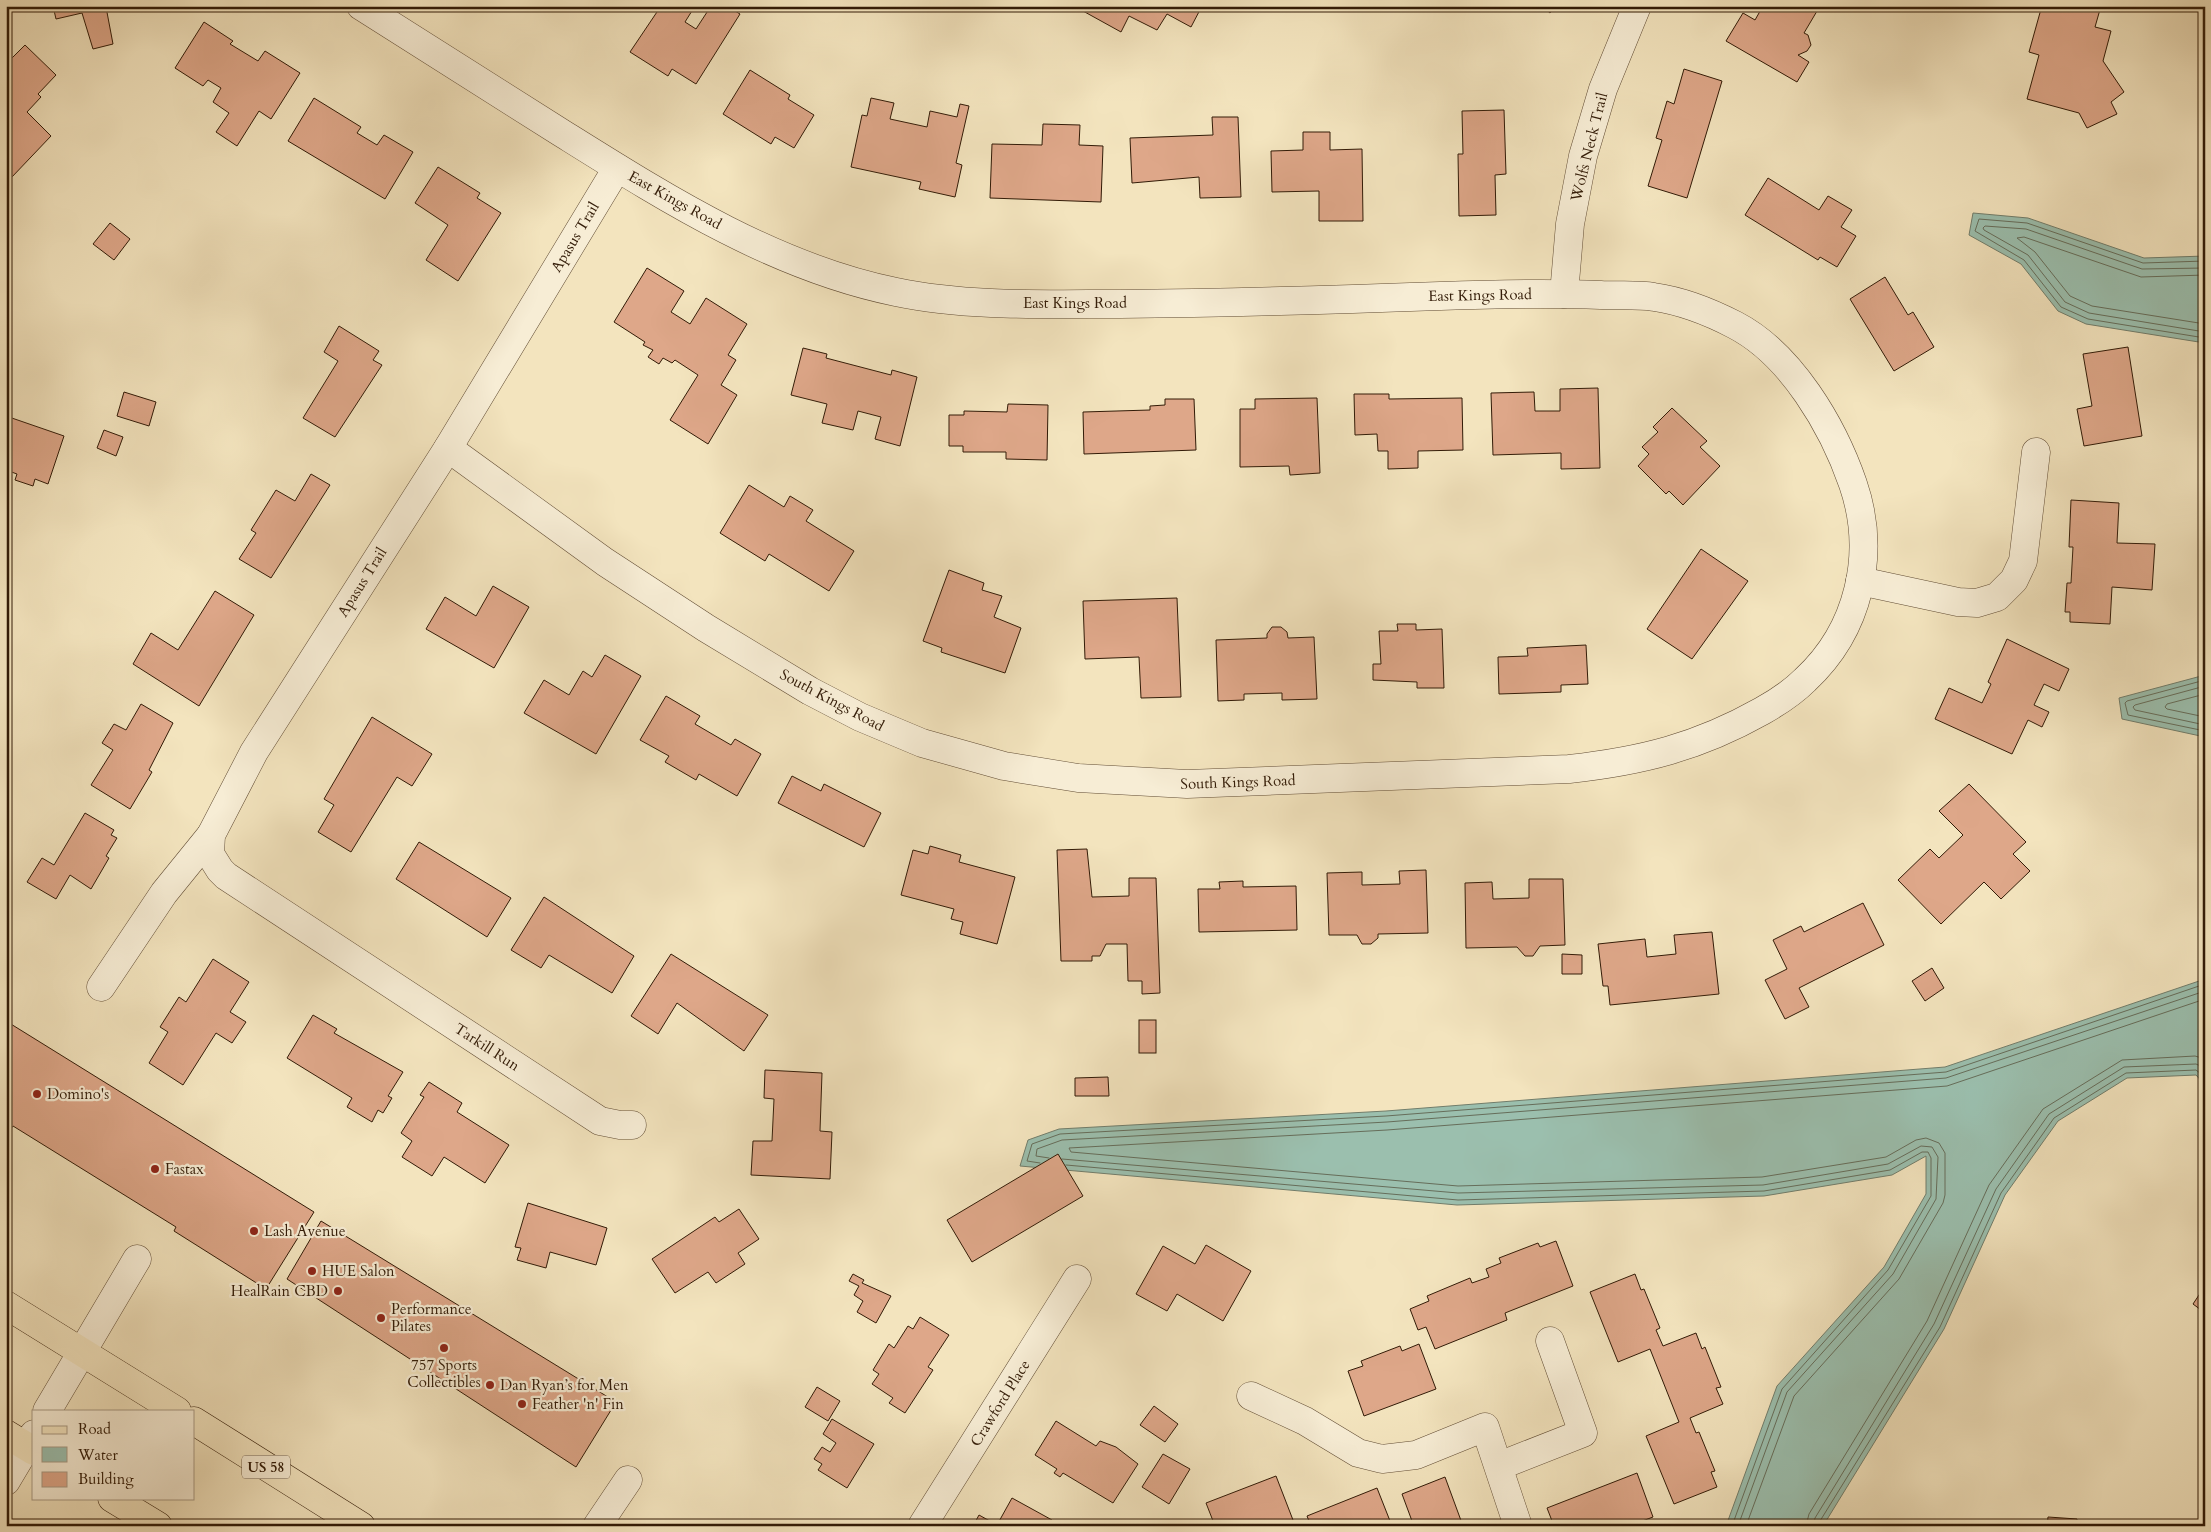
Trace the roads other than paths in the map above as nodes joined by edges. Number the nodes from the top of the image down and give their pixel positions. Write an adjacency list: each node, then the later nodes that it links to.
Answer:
1 (361, 6): 3 (street, East Kings Road)
2 (1637, 6): 4 (street, Wolfs Neck Trail)
3 (617, 168): 4 (street, East Kings Road); 6 (street, Apasus Trail)
4 (1564, 294): 5 (street, East Kings Road)
5 (1821, 414): 8 (street, South Kings Road)
6 (448, 448): 8 (street, South Kings Road); 9 (street, Apasus Trail)
7 (2036, 452): 8 (street)
8 (1860, 581)
9 (211, 835): 10 (street, Apasus Trail); 11 (street, Tarkill Run)
10 (101, 987)
11 (632, 1124)
12 (137, 1260): 16 (street)
13 (1077, 1280): 29 (street, Crawford Place)
14 (6, 1305): 16 (main road)
15 (1550, 1341): 22 (street)
16 (81, 1351): 18 (street); 19 (main road)
17 (1250, 1396): 22 (street)
18 (48, 1410)
19 (175, 1410)
20 (195, 1423): 27 (main road, US 58)
21 (25, 1441): 24 (street)
22 (1499, 1466): 30 (street)
23 (628, 1480): 28 (street)
24 (6, 1481)
25 (115, 1500): 26 (main road)
26 (158, 1526)
27 (360, 1526)
28 (597, 1526)
29 (922, 1526)
30 (1518, 1526)

